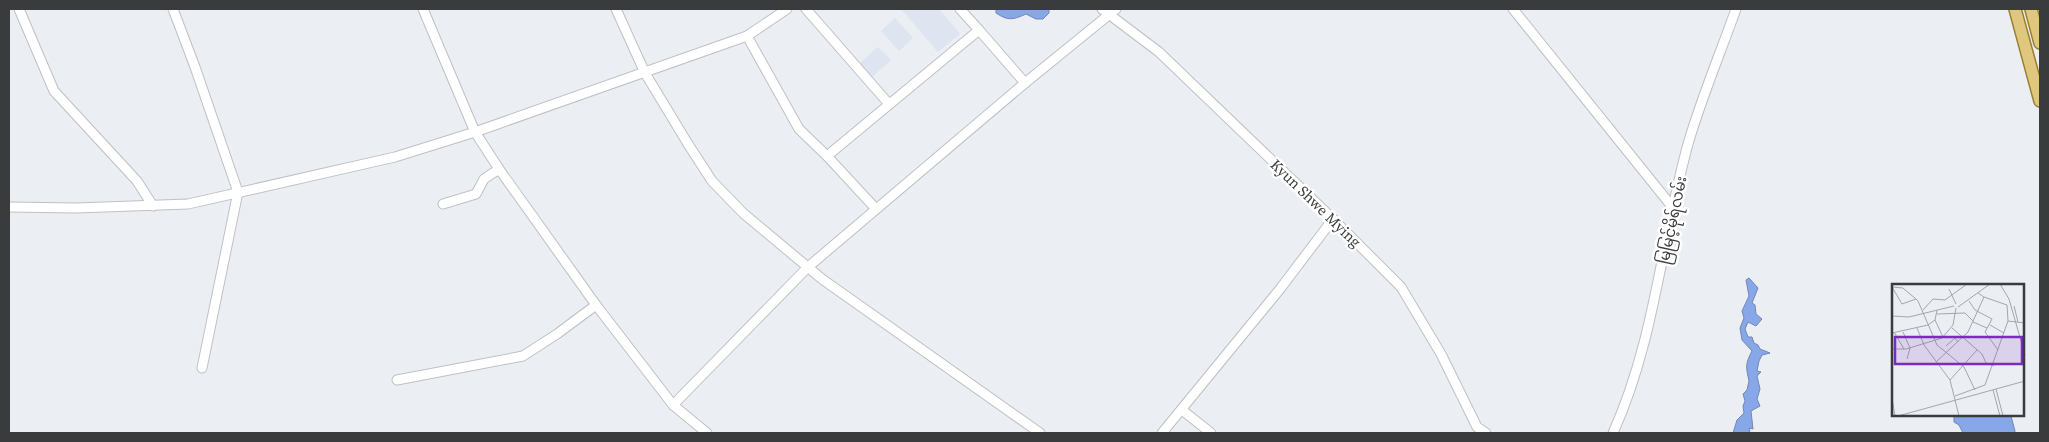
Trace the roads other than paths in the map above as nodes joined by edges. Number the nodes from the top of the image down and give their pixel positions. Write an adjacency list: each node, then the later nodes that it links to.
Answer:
1 (19, 9): 25 (street)
2 (173, 9): 23 (street)
3 (423, 9): 20 (street)
4 (616, 9): 16 (street)
5 (787, 9): 14 (street)
6 (806, 9): 19 (street)
7 (960, 9): 13 (street)
8 (1513, 9): 28 (street)
9 (1736, 9): 28 (street, မြမြင့်မိုရ်လမ်း)
10 (2015, 9): 18 (main road)
11 (2031, 9): 15 (main road)
12 (1109, 11): 17 (street); 29 (street, Kyun Shwe Mying)
13 (979, 30): 17 (street); 19 (street)
14 (747, 36): 16 (street); 21 (street)
15 (2040, 43)
16 (644, 73): 20 (street); 30 (street)
17 (1025, 83): 27 (street)
18 (2040, 101)
19 (890, 104): 21 (street)
20 (475, 132): 22 (street); 23 (street)
21 (827, 156): 27 (street)
22 (499, 169): 24 (street); 31 (street)
23 (238, 192): 25 (street); 32 (street)
24 (444, 204)
25 (153, 206): 26 (street)
26 (9, 207)
27 (876, 209): 30 (street)
28 (1674, 209): 41 (street, မြမြင့်မိုရ်လမ်း)
29 (1333, 219): 35 (street); 40 (street, Kyun Shwe Mying)
30 (808, 267): 34 (street); 37 (street)
31 (596, 305): 33 (street); 34 (street)
32 (202, 368)
33 (397, 380)
34 (673, 405): 36 (street)
35 (1182, 410): 38 (street); 39 (street)
36 (707, 433)
37 (1040, 433)
38 (1162, 433)
39 (1211, 433)
40 (1486, 433)
41 (1613, 433)

